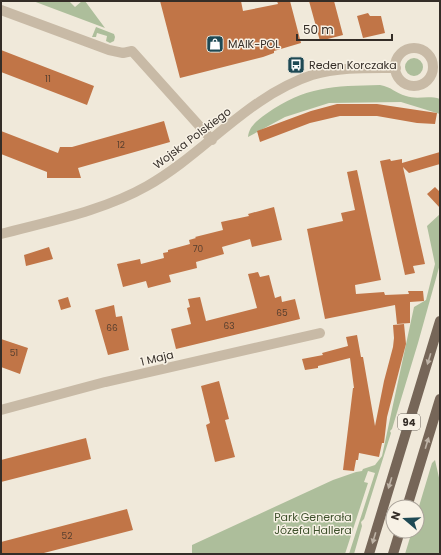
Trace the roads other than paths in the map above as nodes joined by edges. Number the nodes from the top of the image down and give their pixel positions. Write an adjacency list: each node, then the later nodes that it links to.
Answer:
1 (1, 10): 4 (street)
2 (396, 68): 3 (street); 3 (street); 4 (street, Wojska Polskiego)
3 (436, 76)
4 (212, 140): 5 (street, Wojska Polskiego)
5 (1, 234)
6 (440, 321): 12 (main road, 94, one-way to 12)
7 (320, 333): 9 (street, 1 Maja)
8 (440, 399): 10 (main road, 94, one-way to 8)
9 (1, 410)
10 (409, 499)
11 (398, 539): 13 (main road)
12 (369, 554)
13 (393, 554)

